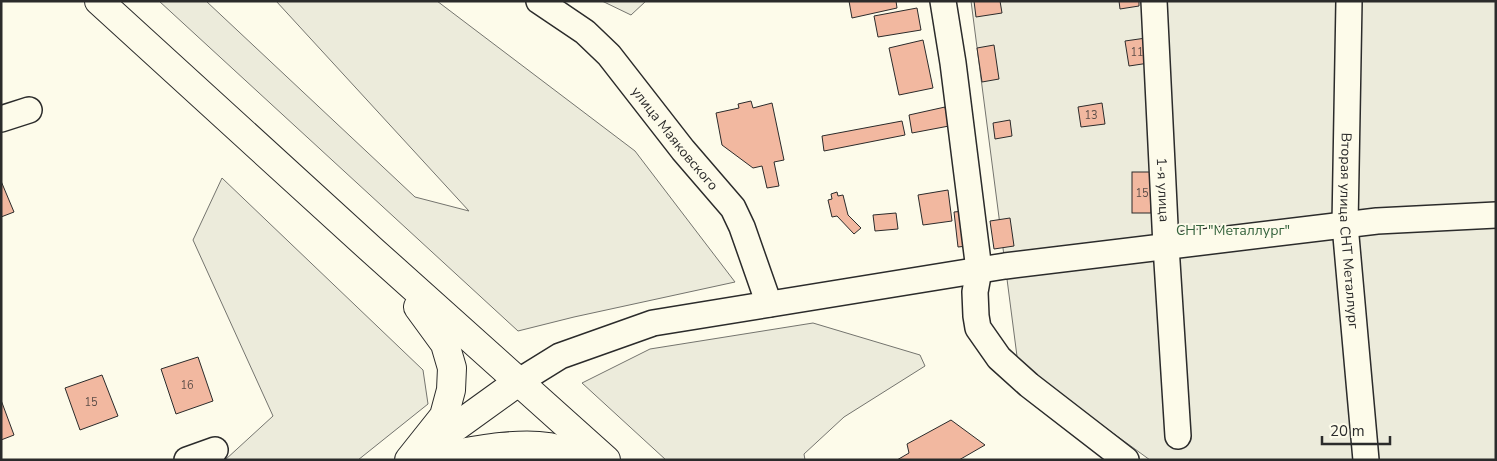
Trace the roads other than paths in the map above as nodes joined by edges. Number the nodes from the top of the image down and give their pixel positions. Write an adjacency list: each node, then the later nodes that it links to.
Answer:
1 (99, 1): 11 (main road)
2 (539, 1): 13 (street, улица Маяковского)
3 (943, 1): 12 (street)
4 (1154, 1): 10 (street, 1-я улица)
5 (1349, 1): 9 (street, Вторая улица СНТ Металлург)
6 (29, 110): 7 (street)
7 (1, 119)
8 (1496, 215): 9 (street)
9 (1346, 225): 10 (street); 23 (street, Вторая улица СНТ Металлург)
10 (1166, 246): 12 (street); 15 (street, 1-я улица)
11 (373, 251): 14 (main road); 18 (main road)
12 (979, 270): 13 (street); 22 (street)
13 (769, 304): 14 (street)
14 (518, 382): 18 (main road); 21 (main road)
15 (1178, 436)
16 (215, 450): 17 (street)
17 (188, 460)
18 (410, 460)
19 (422, 460): 20 (main road)
20 (581, 460)
21 (606, 460)
22 (1126, 460)
23 (1366, 460)

